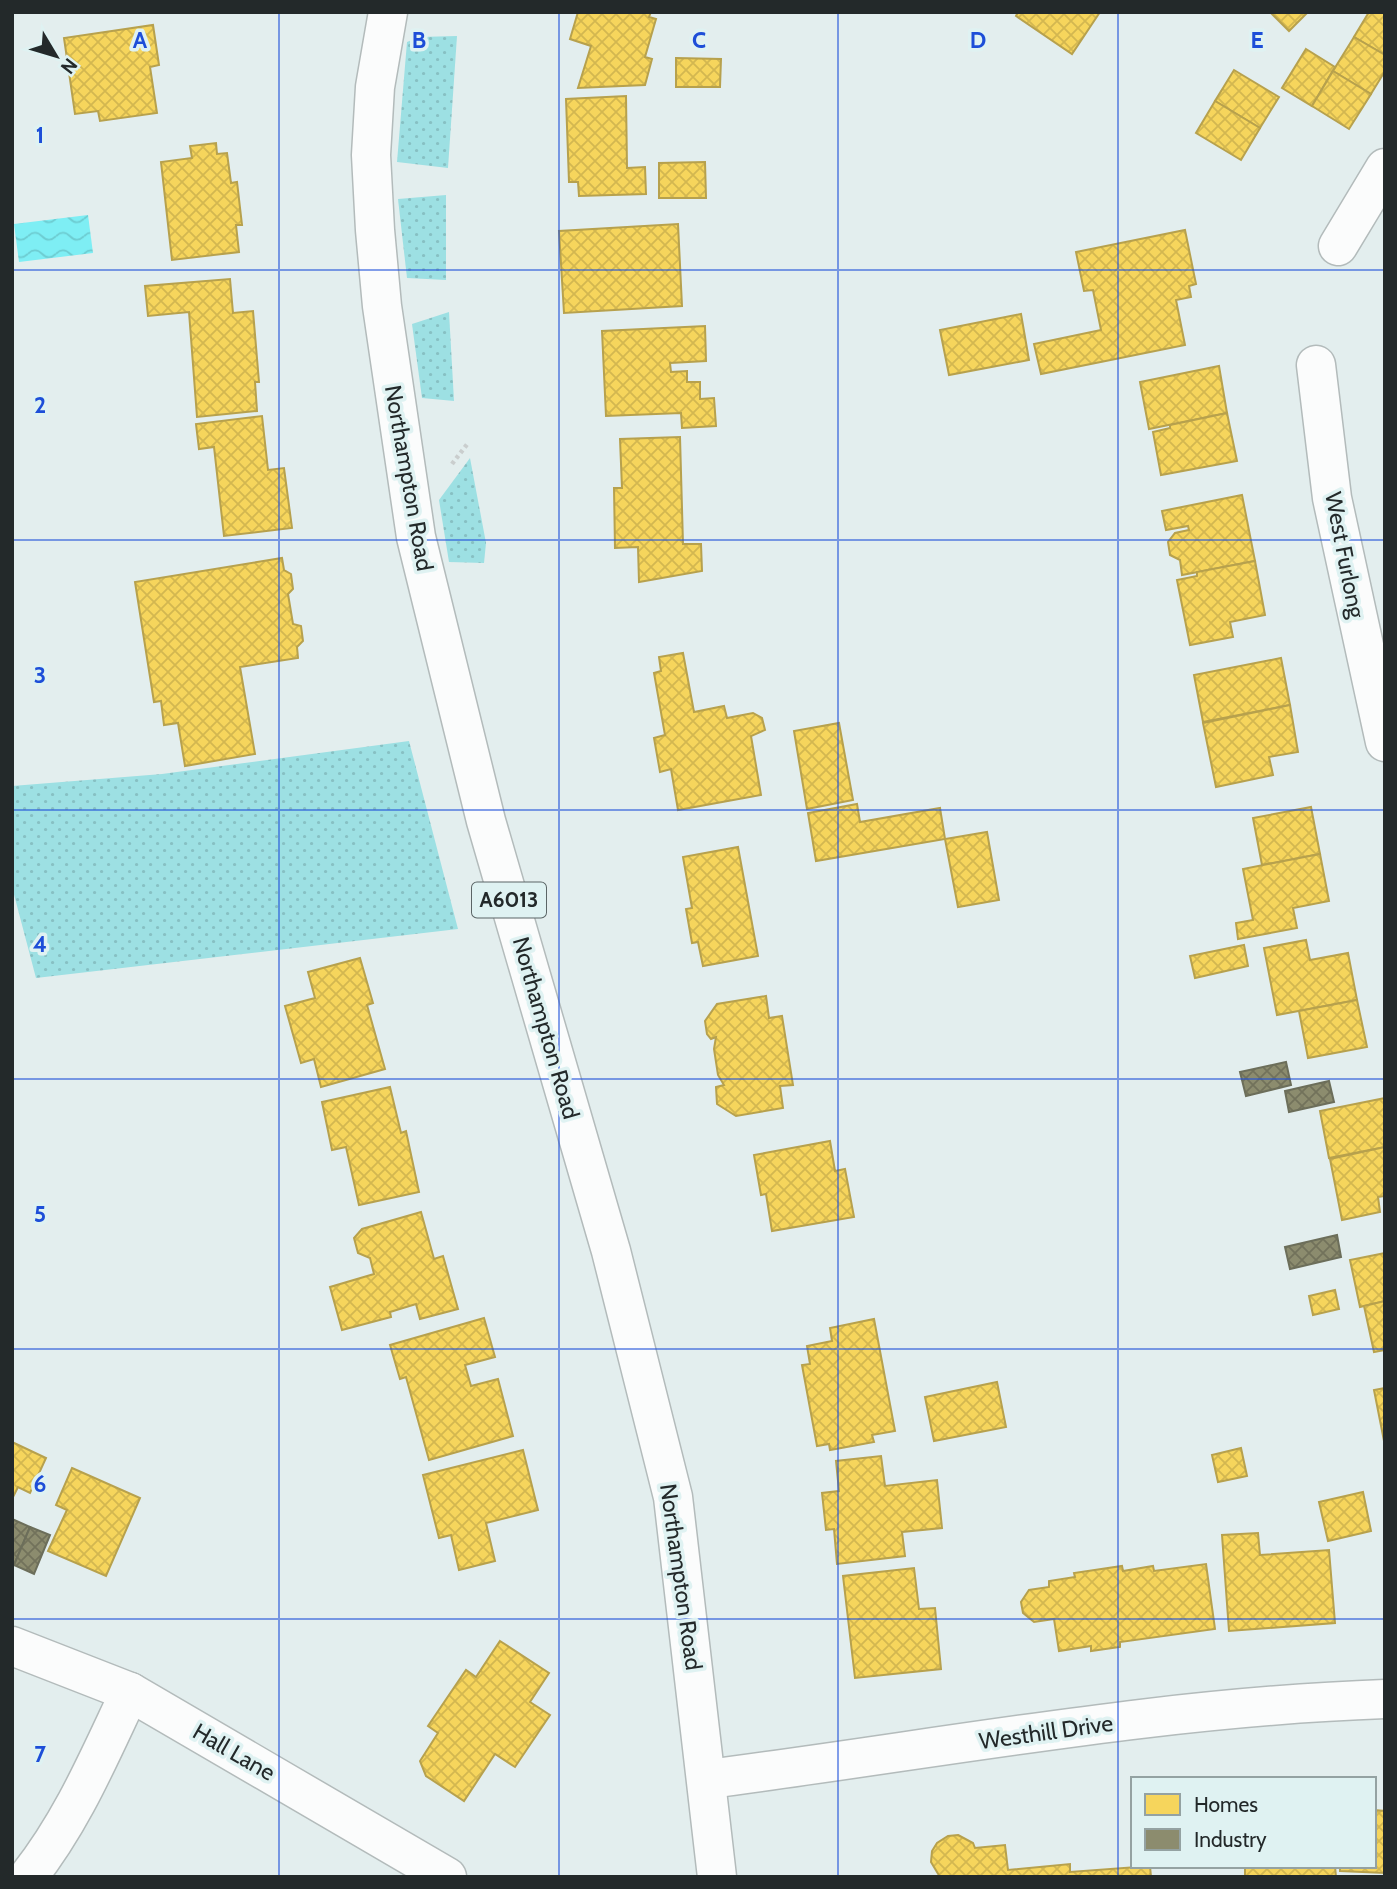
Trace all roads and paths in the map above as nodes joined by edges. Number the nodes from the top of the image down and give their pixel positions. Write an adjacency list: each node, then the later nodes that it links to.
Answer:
1 (388, 12): 9 (main road, Northampton Road / A6013)
2 (1385, 168): 3 (main road)
3 (1338, 246)
4 (1316, 365): 5 (main road, West Furlong)
5 (1385, 742)
6 (12, 1646): 7 (main road, Hall Lane)
7 (130, 1692): 10 (main road); 11 (main road, Hall Lane)
8 (1385, 1699): 9 (main road, Westhill Drive)
9 (708, 1779): 12 (main road, Northampton Road / A6013)
10 (28, 1877)
11 (447, 1877)
12 (718, 1877)

